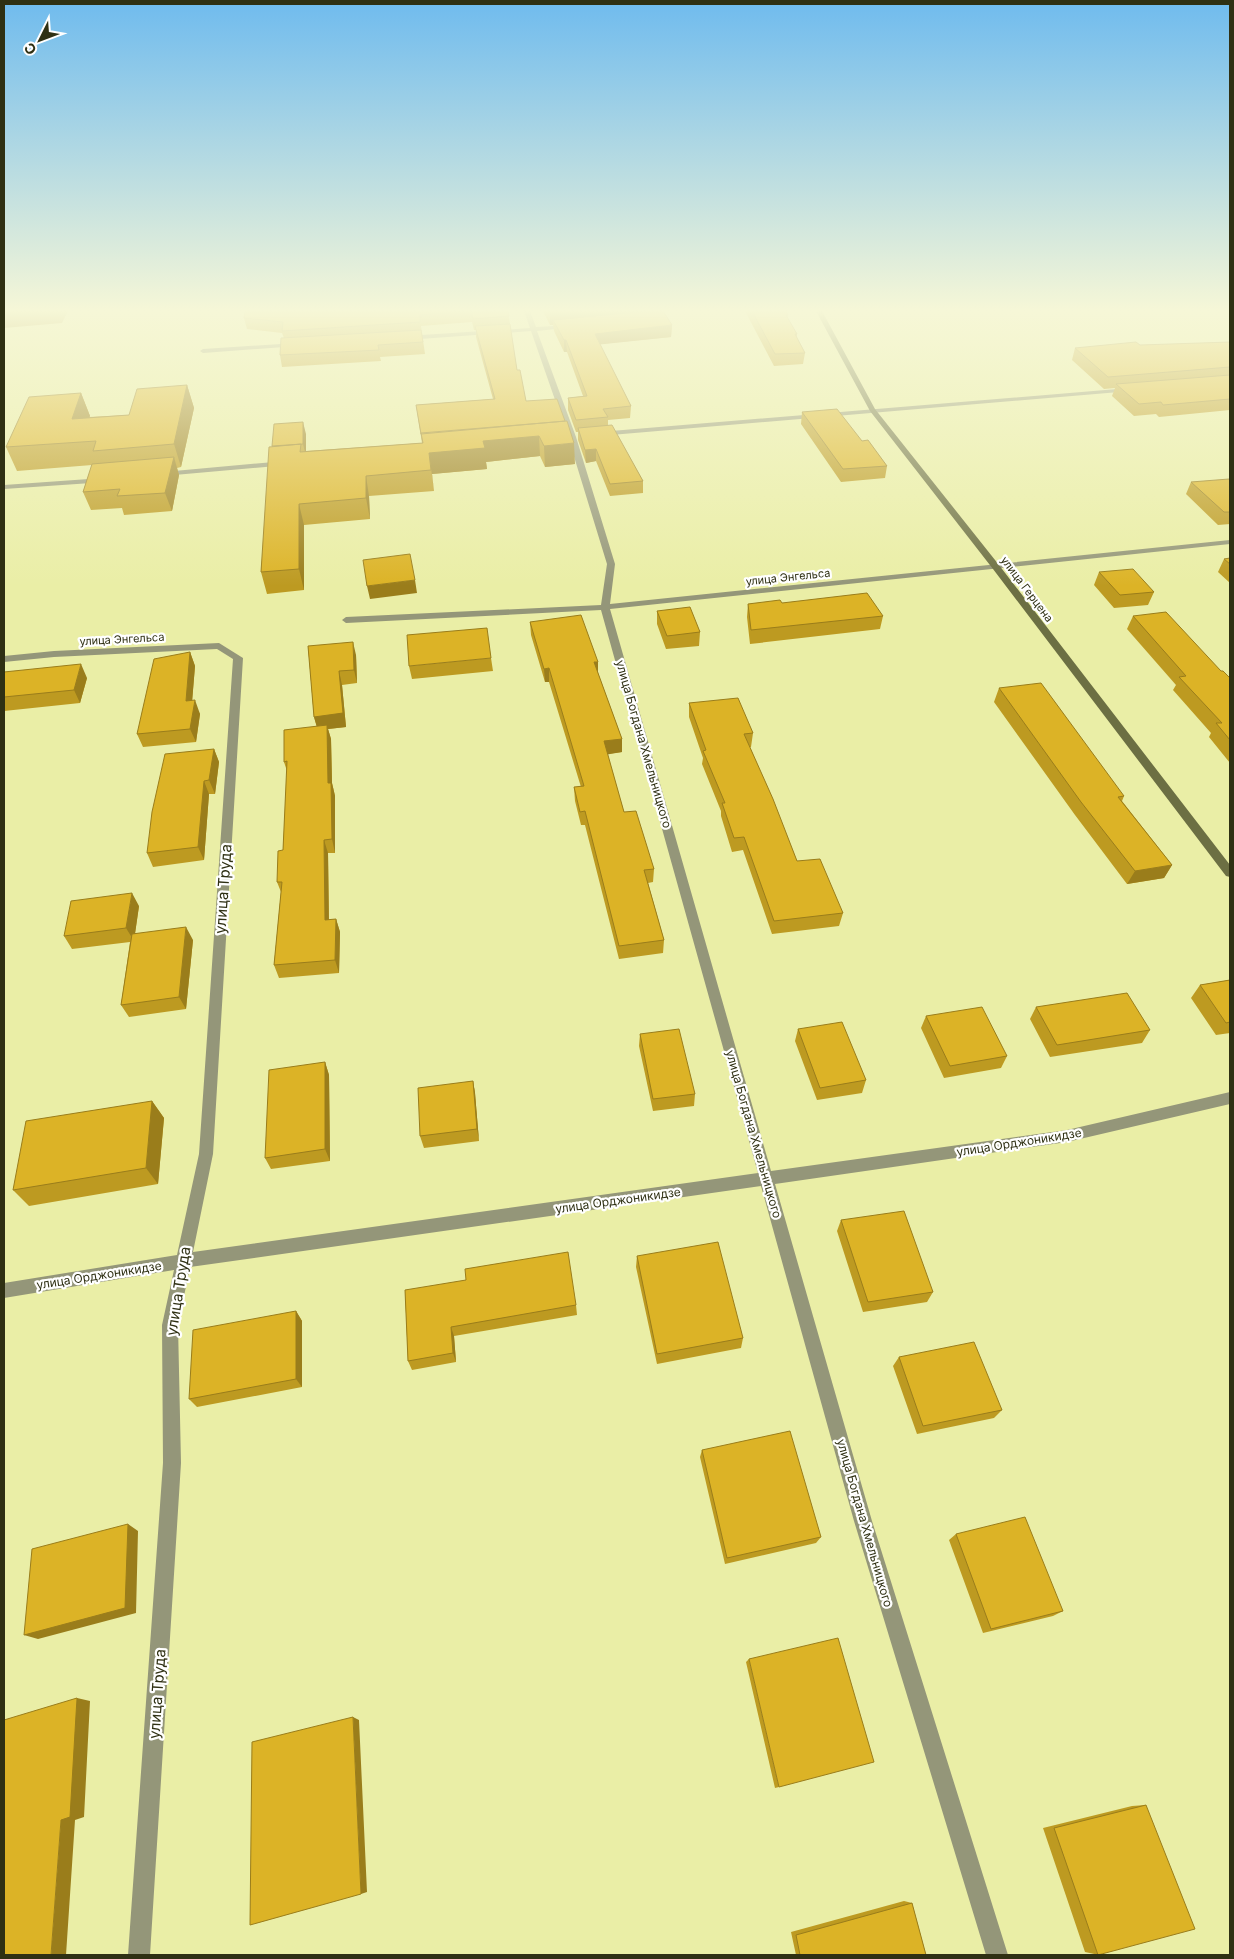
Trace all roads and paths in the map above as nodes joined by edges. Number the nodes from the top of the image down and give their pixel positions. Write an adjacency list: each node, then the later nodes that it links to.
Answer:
1 (559, 402): 13 (street, улица Богдана Хмельницкого)
2 (868, 402): 4 (street, улица Герцена)
3 (969, 402): 4 (street)
4 (872, 410): 5 (street); 12 (street, улица Герцена)
5 (591, 435)
6 (295, 462): 7 (street)
7 (157, 475)
8 (108, 480): 9 (street)
9 (6, 487): 10 (street)
10 (4, 497)
11 (1230, 542): 12 (street, улица Энгельса)
12 (996, 567): 13 (street, улица Энгельса); 17 (street, улица Герцена)
13 (605, 607): 14 (street, улица Энгельса); 19 (street, улица Богдана Хмельницкого)
14 (346, 620)
15 (238, 658): 16 (street, улица Энгельса); 20 (street, улица Труда)
16 (4, 659)
17 (1230, 873)
18 (1230, 1098): 19 (street, улица Орджоникидзе)
19 (767, 1179): 20 (street, улица Орджоникидзе); 23 (street, улица Богдана Хмельницкого)
20 (182, 1261): 21 (street, улица Орджоникидзе); 22 (street, улица Труда)
21 (4, 1290)
22 (139, 1955)
23 (997, 1955)

